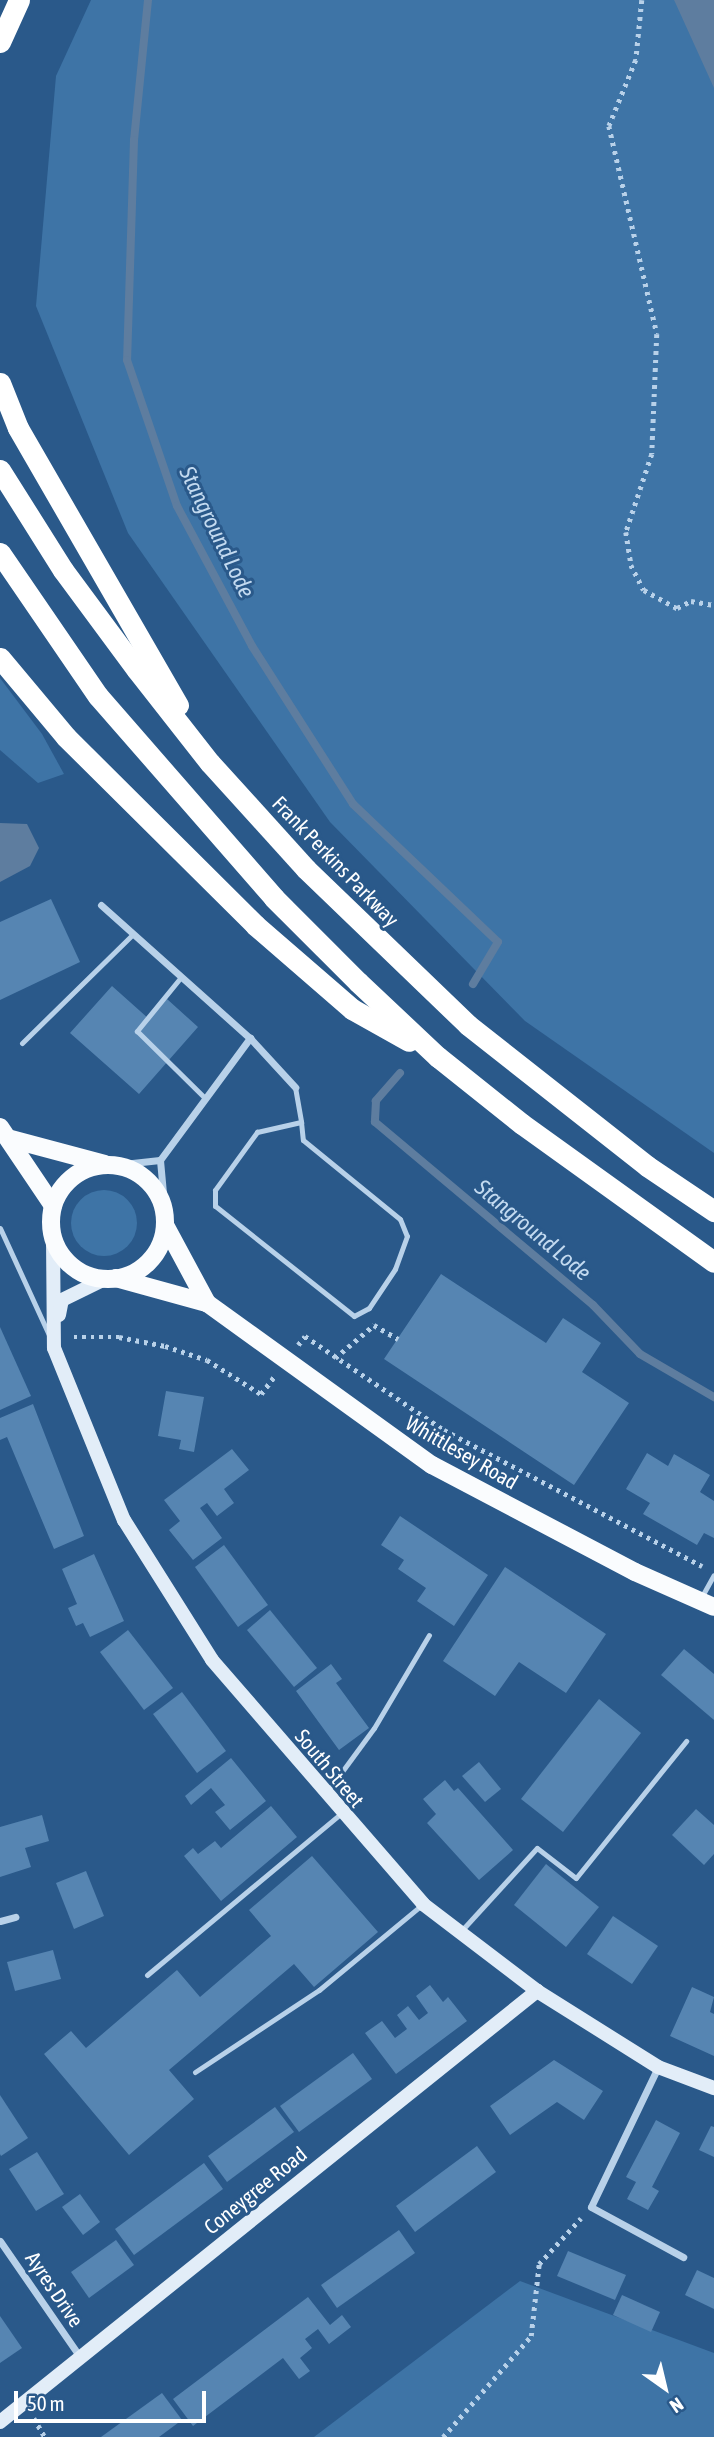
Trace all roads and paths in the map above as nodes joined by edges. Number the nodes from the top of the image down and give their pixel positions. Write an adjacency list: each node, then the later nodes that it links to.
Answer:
1 (19, 0): 3 (highway)
2 (642, 0): 7 (path)
3 (0, 42)
4 (0, 383): 9 (highway)
5 (0, 470): 9 (highway, Frank Perkins Parkway)
6 (0, 553): 15 (highway)
7 (714, 606)
8 (0, 658): 15 (highway)
9 (210, 763): 23 (highway, Frank Perkins Parkway)
10 (101, 905): 11 (street)
11 (134, 934): 12 (street); 14 (lane)
12 (181, 977): 13 (street); 17 (lane)
13 (250, 1038): 16 (street); 17 (street)
14 (22, 1042)
15 (438, 1057): 27 (highway)
16 (295, 1087): 18 (lane)
17 (205, 1098): 20 (street)
18 (301, 1122): 30 (lane); 30 (lane)
19 (5, 1133): 21 (main road); 22 (main road)
20 (160, 1160): 21 (street); 24 (street)
21 (110, 1165): 22 (main road); 24 (main road)
22 (53, 1206): 26 (main road)
23 (714, 1210)
24 (165, 1220): 28 (main road); 29 (main road, Whittlesey Road)
25 (0, 1228): 33 (lane)
26 (53, 1238): 28 (main road); 33 (street, South Street)
27 (714, 1262)
28 (111, 1278): 29 (main road, Whittlesey Road); 33 (street)
29 (207, 1303): 36 (main road, Whittlesey Road)
30 (369, 1308): 31 (path)
31 (374, 1325): 32 (path); 34 (path)
32 (398, 1339)
33 (54, 1348): 39 (street, South Street)
34 (335, 1358)
35 (714, 1575): 36 (lane)
36 (707, 1604)
37 (429, 1635): 39 (lane)
38 (686, 1741): 44 (lane)
39 (325, 1795): 40 (street, South Street)
40 (340, 1814): 41 (street, South Street); 45 (lane)
41 (423, 1904): 44 (street, South Street); 48 (lane)
42 (15, 1917): 43 (street)
43 (0, 1921)
44 (460, 1933): 46 (street, South Street)
45 (147, 1975)
46 (537, 1991): 47 (street, South Street); 53 (street, Coneygree Road)
47 (659, 2067): 49 (street, South Street); 50 (street)
48 (195, 2072)
49 (714, 2088)
50 (591, 2207): 52 (street); 55 (path)
51 (0, 2241): 53 (street, Ayres Drive)
52 (683, 2257)
53 (80, 2358): 54 (street, Coneygree Road)
54 (0, 2422)
55 (443, 2437)

